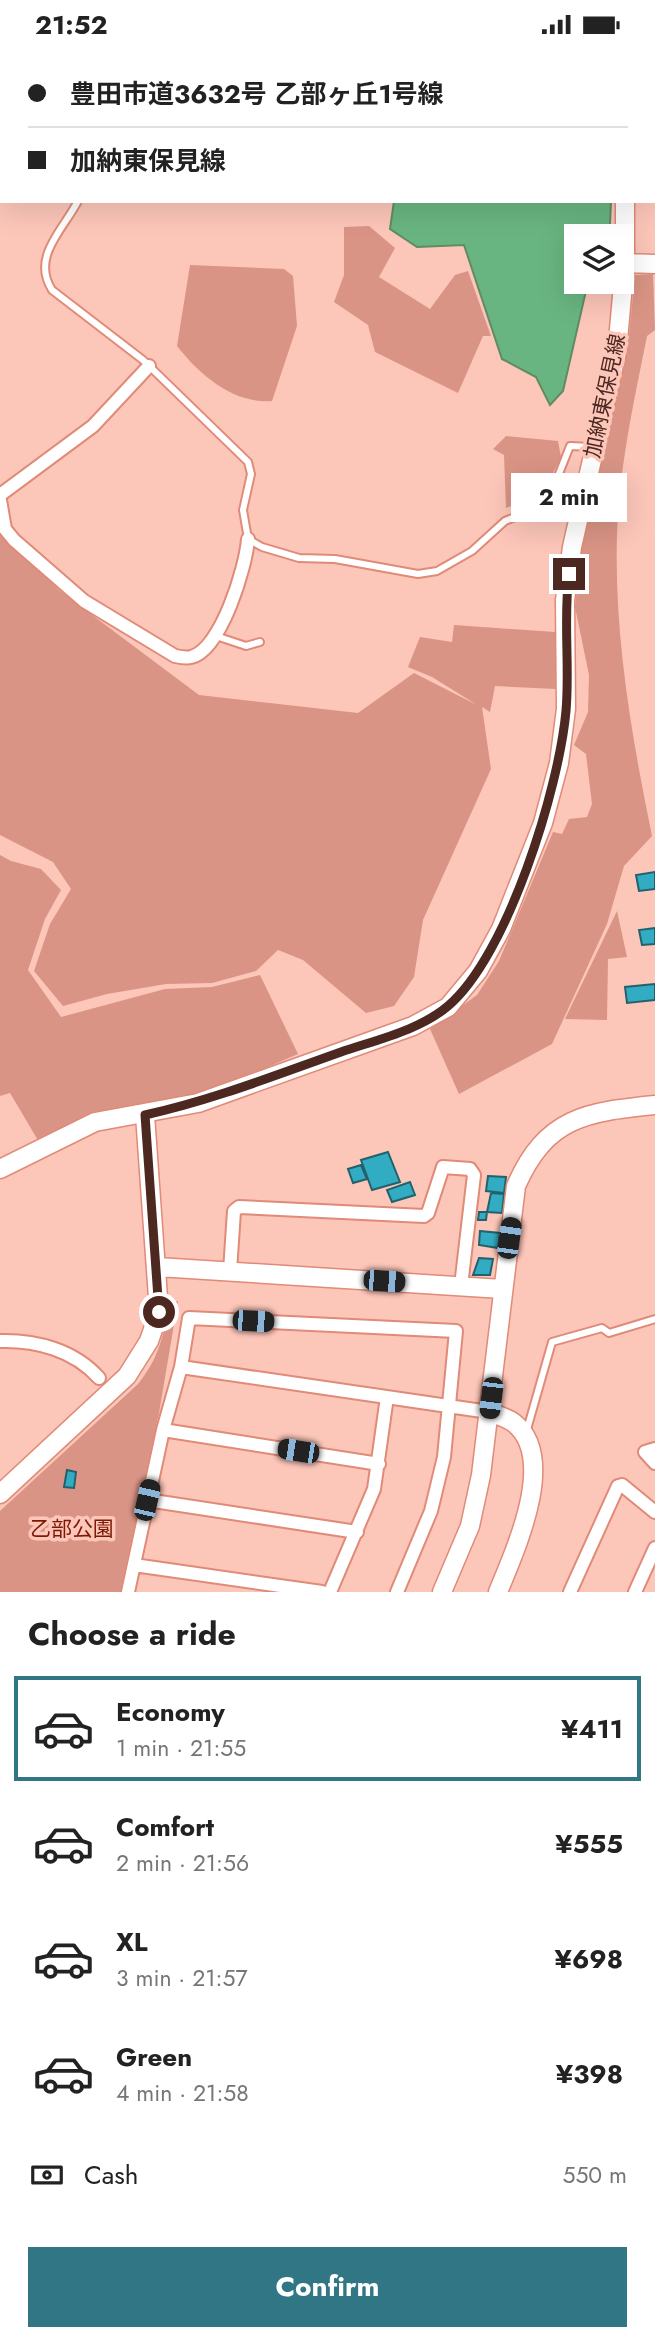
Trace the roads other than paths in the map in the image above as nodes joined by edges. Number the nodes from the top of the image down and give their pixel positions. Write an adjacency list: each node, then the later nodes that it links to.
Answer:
1 (77, 203): 7 (lane)
2 (625, 203): 3 (street, 加納東保見線)
3 (625, 224)
4 (634, 263): 5 (street)
5 (655, 264)
6 (622, 294): 8 (street, 加納東保見線)
7 (149, 366): 9 (street); 10 (lane)
8 (594, 447): 10 (lane); 14 (street, 加納東保見線)
9 (0, 497): 11 (street)
10 (248, 539): 11 (street)
11 (216, 636): 12 (lane)
12 (260, 642)
13 (655, 1105): 19 (street)
14 (145, 1115): 15 (street, 加納東保見線); 16 (street)
15 (0, 1169)
16 (158, 1267): 17 (street); 32 (street)
17 (230, 1271): 18 (street); 18 (street)
18 (461, 1286): 19 (street)
19 (502, 1289): 26 (street)
20 (655, 1319): 28 (lane)
21 (0, 1341): 23 (street)
22 (181, 1367): 24 (street); 25 (street); 27 (street)
23 (99, 1378)
24 (387, 1397): 25 (street); 31 (street)
25 (447, 1406): 26 (street); 41 (street)
26 (489, 1412): 28 (street); 42 (street)
27 (163, 1430): 31 (street); 33 (street)
28 (525, 1435): 43 (street)
29 (655, 1449): 30 (street)
30 (655, 1463)
31 (379, 1464): 35 (street)
32 (0, 1494)
33 (147, 1500): 35 (street); 37 (street)
34 (655, 1512): 44 (street)
35 (357, 1532): 40 (street)
36 (655, 1548): 45 (street)
37 (134, 1565): 38 (street); 39 (street)
38 (128, 1592)
39 (322, 1592)
40 (330, 1592)
41 (397, 1592)
42 (442, 1592)
43 (498, 1592)
44 (570, 1592)
45 (635, 1592)

